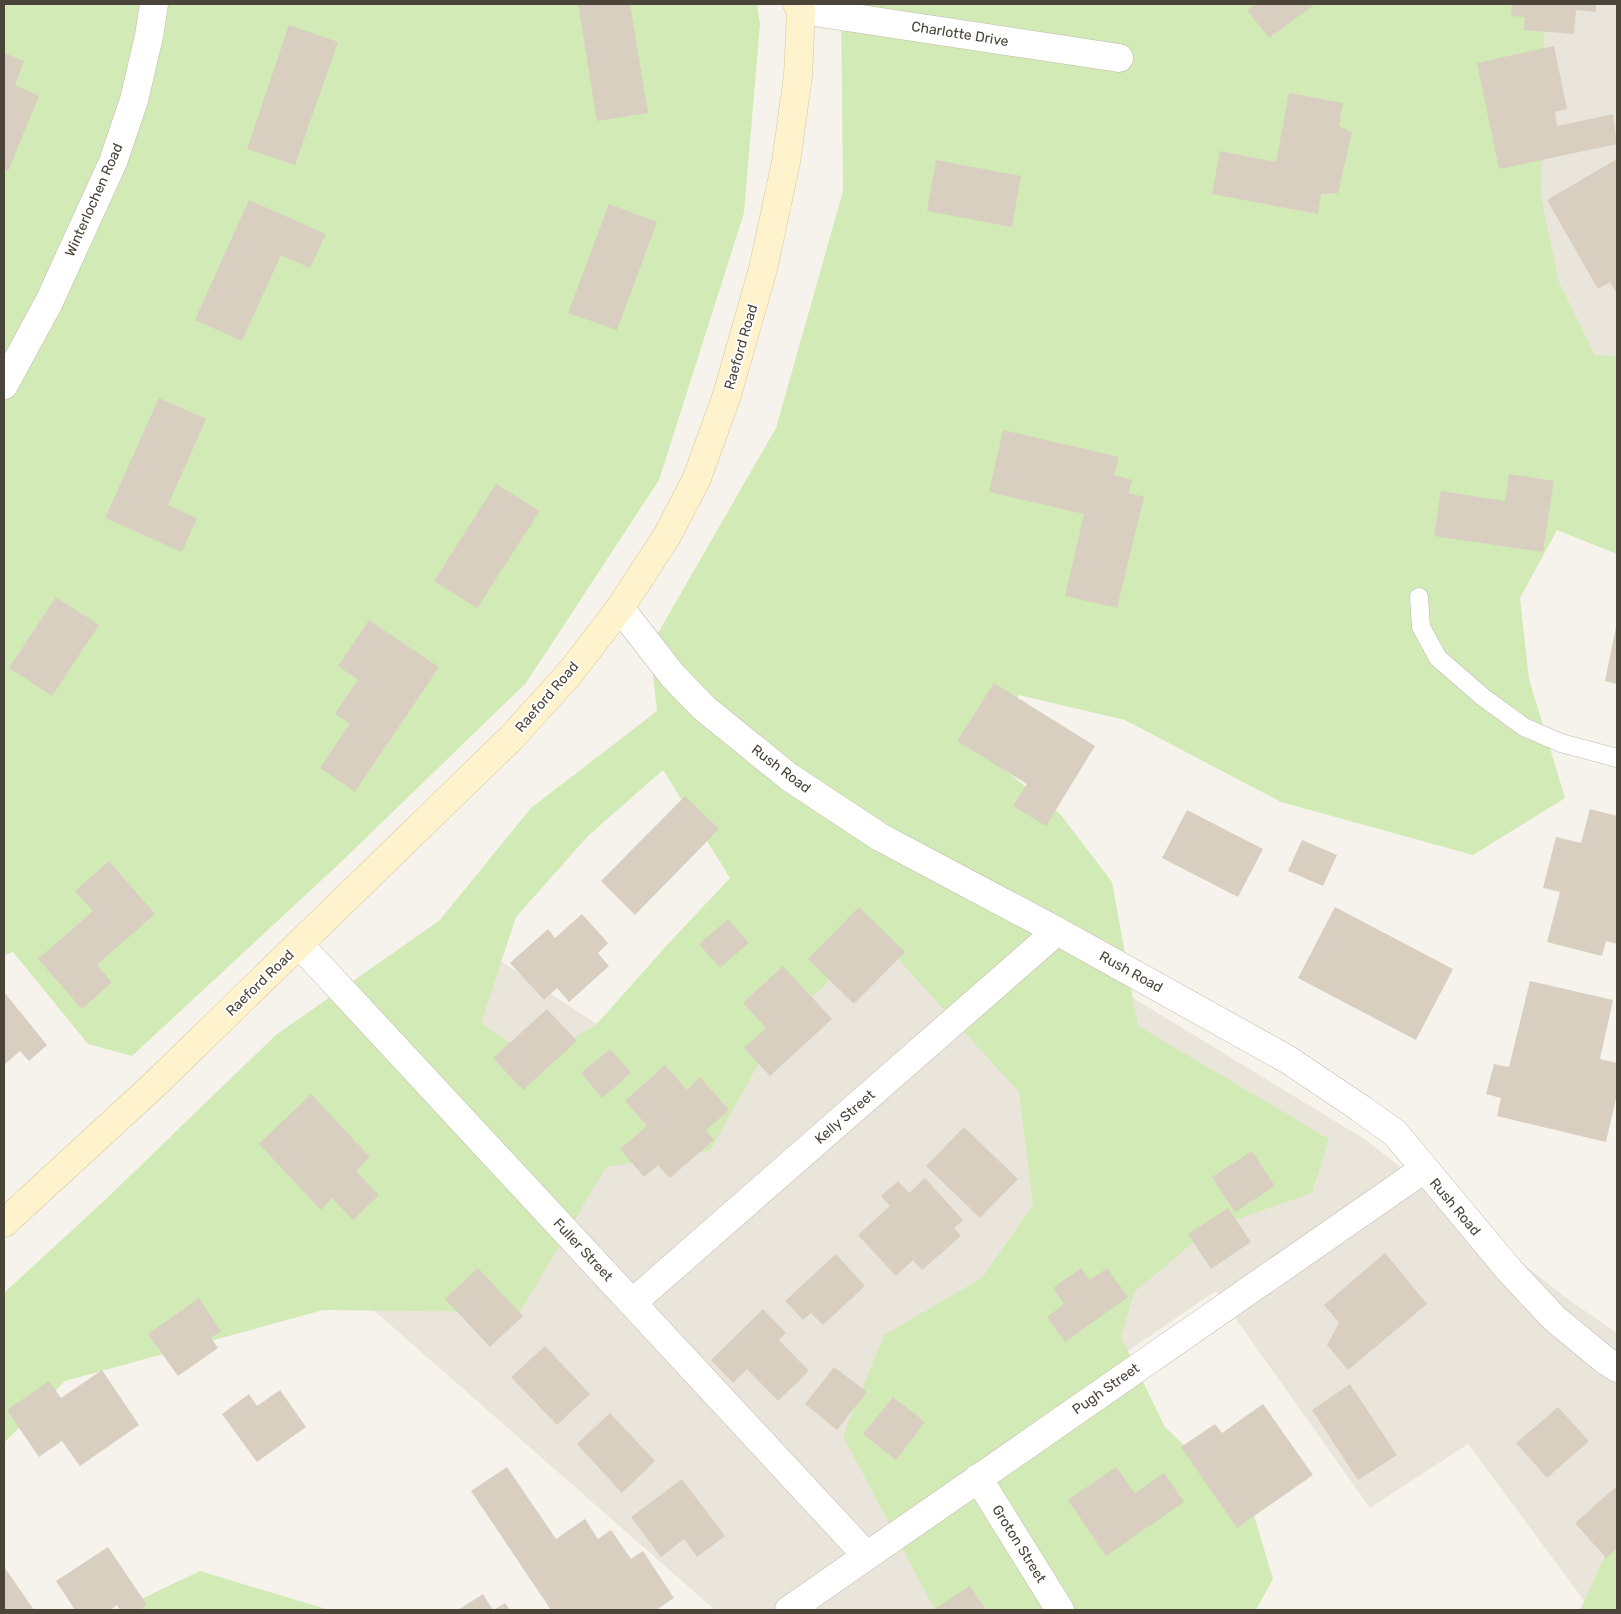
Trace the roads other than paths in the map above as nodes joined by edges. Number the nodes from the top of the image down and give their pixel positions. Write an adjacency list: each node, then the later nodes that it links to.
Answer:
1 (154, 4): 4 (street, Winterlochen Road)
2 (799, 7): 3 (street, Charlotte Drive); 6 (main road, Raeford Road)
3 (1119, 58)
4 (4, 386)
5 (1419, 597): 7 (lane)
6 (620, 608): 8 (street, Rush Road); 9 (main road, Raeford Road)
7 (1617, 758)
8 (1057, 931): 10 (street, Rush Road); 12 (street, Kelly Street)
9 (299, 944): 11 (main road, Raeford Road); 12 (street, Fuller Street)
10 (1424, 1169): 13 (street, Rush Road); 14 (street, Pugh Street)
11 (4, 1223)
12 (632, 1303): 15 (street, Fuller Street)
13 (1617, 1368)
14 (978, 1478): 15 (street, Pugh Street); 17 (street, Groton Street)
15 (867, 1556): 16 (street, Pugh Street)
16 (789, 1610)
17 (1060, 1610)

